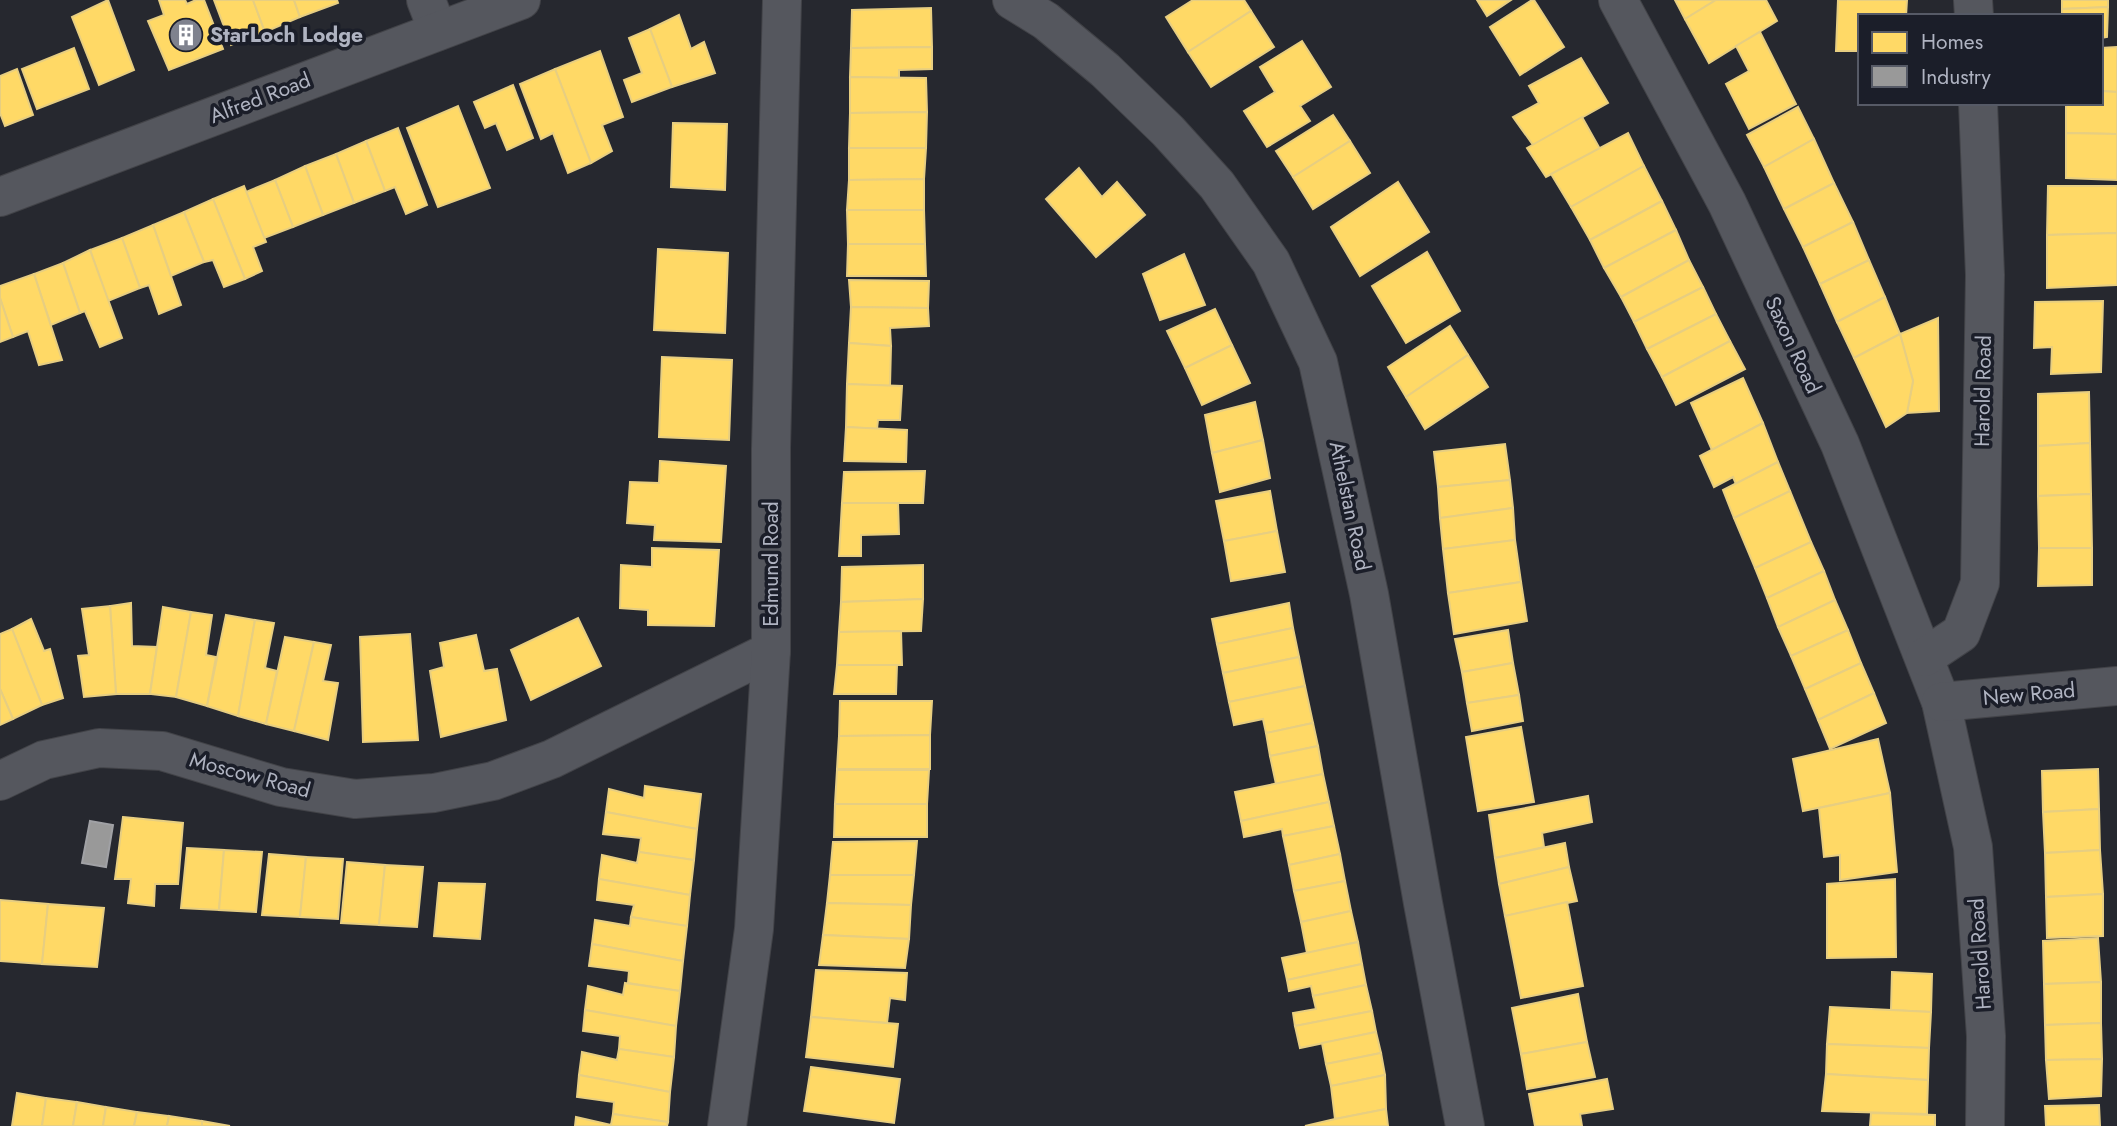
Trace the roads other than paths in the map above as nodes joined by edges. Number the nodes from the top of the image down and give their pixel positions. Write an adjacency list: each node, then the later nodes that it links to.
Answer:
1 (521, 0): 5 (street, Alfred Road)
2 (782, 0): 8 (street, Edmund Road)
3 (1012, 0): 14 (street, Athelstan Road)
4 (1618, 0): 9 (street, Saxon Road)
5 (432, 15): 7 (street, Alfred Road)
6 (1978, 105): 9 (street, Harold Road)
7 (0, 197)
8 (771, 651): 12 (street, Moscow Road); 13 (street, Edmund Road)
9 (1925, 657): 11 (street, Saxon Road)
10 (2117, 686): 11 (street, New Road)
11 (1941, 702): 15 (street, Harold Road)
12 (0, 781)
13 (727, 1126)
14 (1465, 1126)
15 (1985, 1126)

